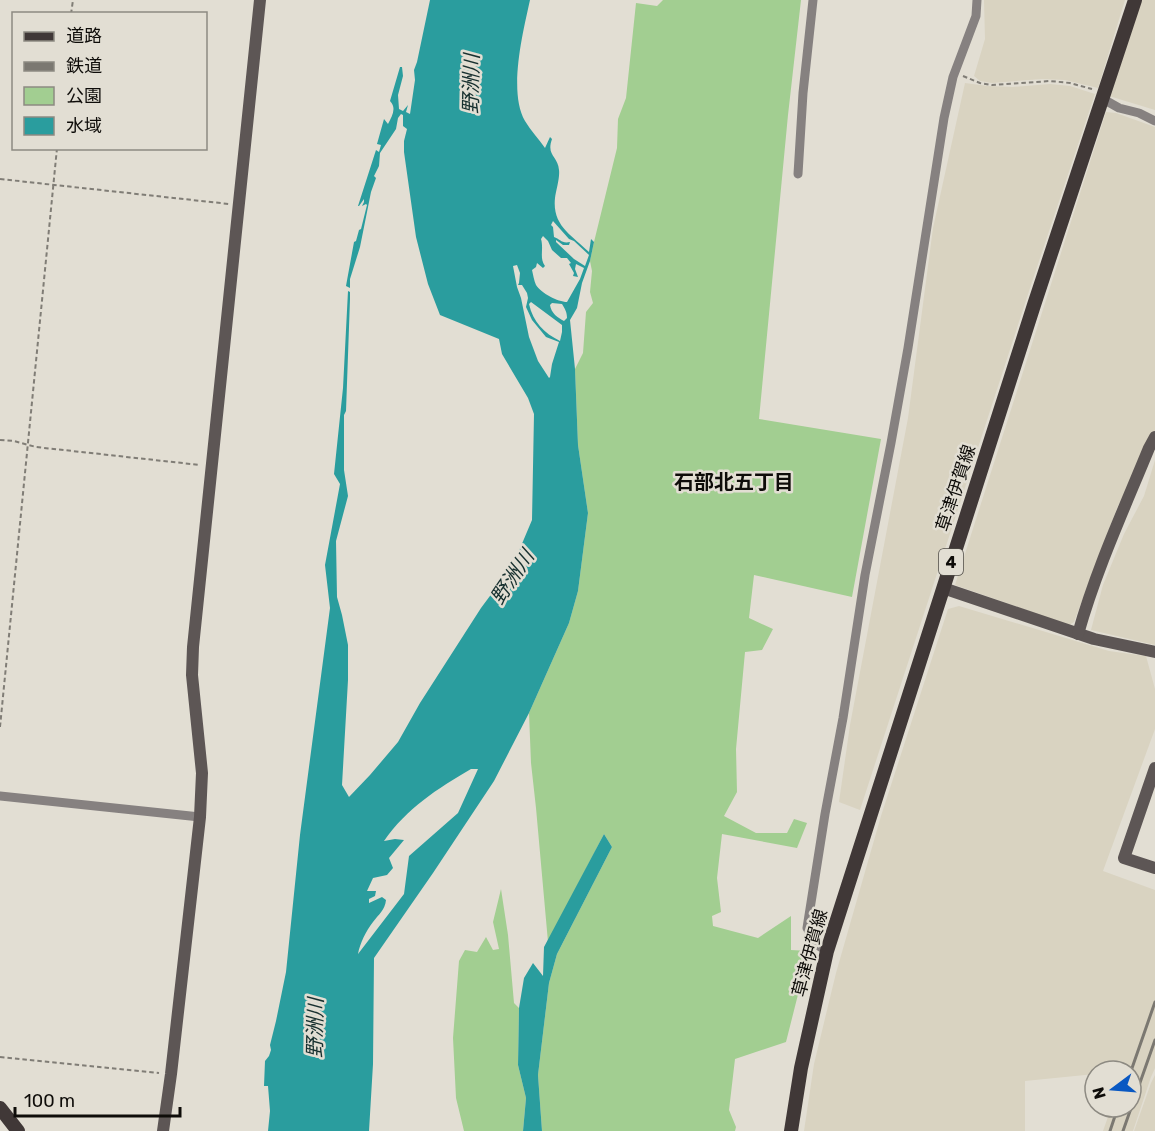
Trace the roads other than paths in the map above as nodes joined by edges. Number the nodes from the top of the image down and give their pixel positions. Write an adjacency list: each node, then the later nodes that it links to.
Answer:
1 (260, 0): 14 (street)
2 (813, 0): 7 (street)
3 (977, 0): 16 (street)
4 (1135, 0): 5 (main road, 草津伊賀線 / 4)
5 (1103, 99): 6 (street); 9 (main road, 草津伊賀線 / 4)
6 (1155, 121)
7 (798, 174)
8 (1155, 437): 10 (street)
9 (943, 588): 10 (street); 16 (main road, 草津伊賀線 / 4)
10 (1078, 634): 11 (street)
11 (1155, 652)
12 (1154, 772): 15 (street)
13 (0, 796): 14 (street)
14 (200, 817): 19 (street)
15 (1155, 868)
16 (826, 951): 20 (main road, 草津伊賀線 / 4)
17 (0, 1108): 18 (main road)
18 (18, 1131)
19 (163, 1131)
20 (791, 1131)

